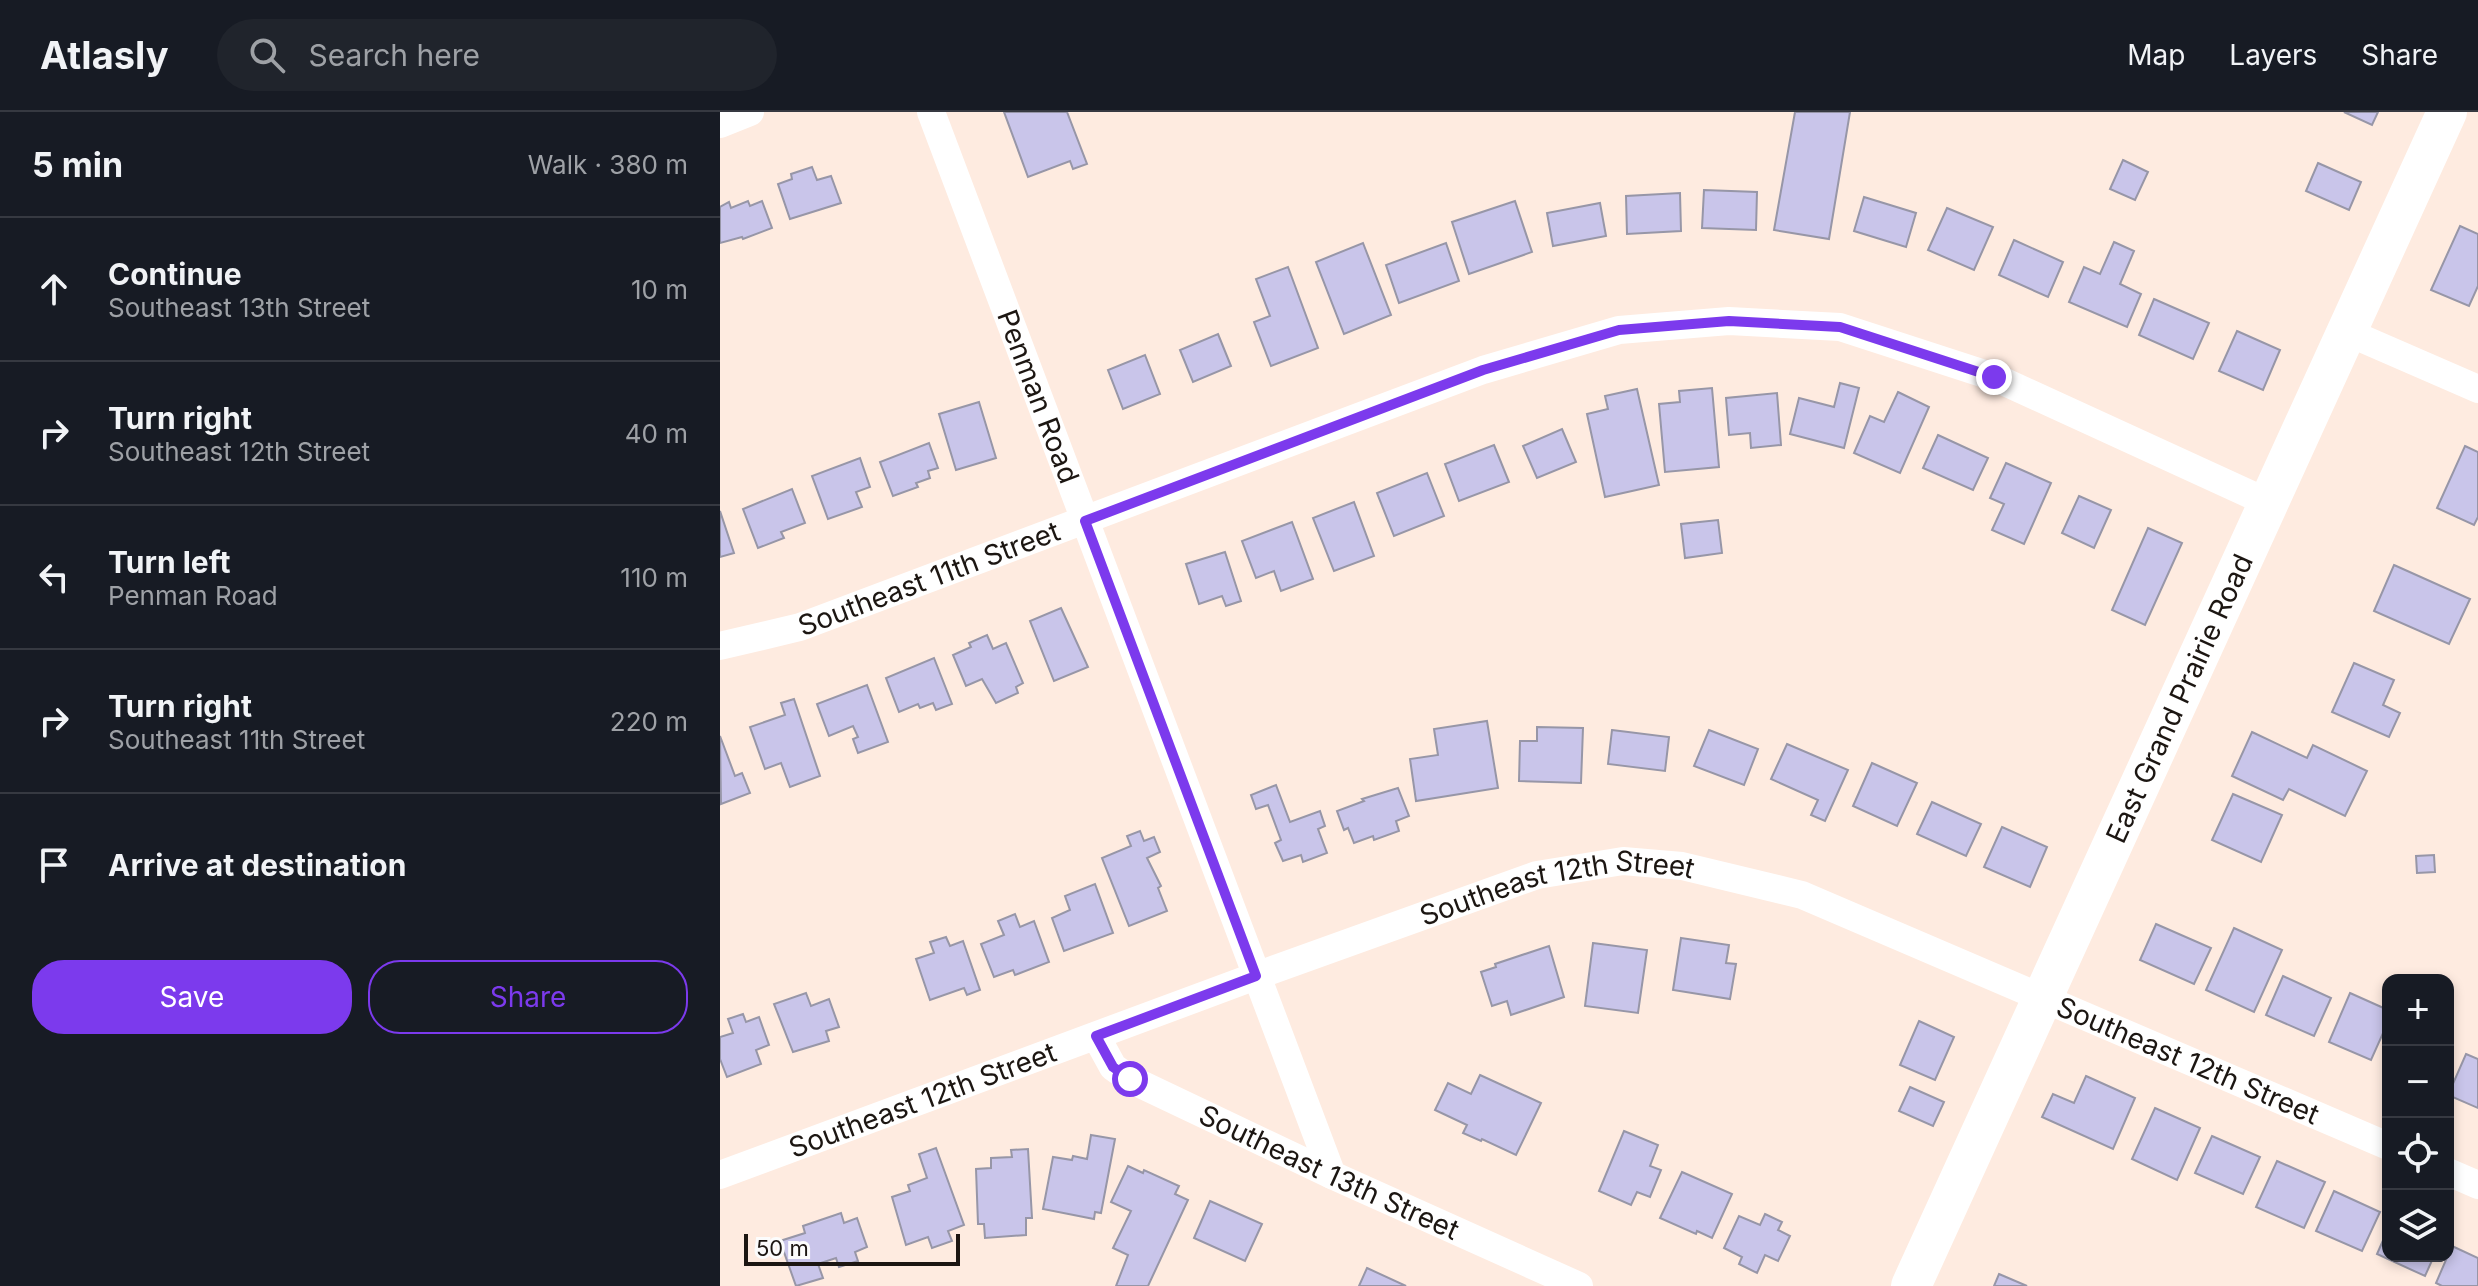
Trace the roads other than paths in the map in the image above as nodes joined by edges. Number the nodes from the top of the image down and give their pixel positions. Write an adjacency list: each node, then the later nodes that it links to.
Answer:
1 (750, 112): 4 (street)
2 (931, 112): 8 (street, Penman Road)
3 (2447, 112): 5 (street, East Grand Prairie Road)
4 (720, 124)
5 (2347, 332): 6 (street); 7 (street, East Grand Prairie Road)
6 (2478, 389)
7 (2269, 503): 8 (street, Southeast 11th Street); 11 (street, East Grand Prairie Road)
8 (1085, 521): 9 (street, Southeast 11th Street); 10 (street, Penman Road)
9 (720, 646)
10 (1256, 976): 11 (street, Southeast 12th Street); 12 (street, Southeast 12th Street); 15 (street, Penman Road)
11 (2042, 997): 13 (street, Southeast 12th Street); 19 (street, East Grand Prairie Road)
12 (1096, 1036): 14 (street, Southeast 12th Street); 15 (street, Southeast 13th Street)
13 (2382, 1143)
14 (720, 1175)
15 (1332, 1175): 18 (street, Southeast 13th Street)
16 (2454, 1175): 17 (street)
17 (2478, 1185)
18 (1579, 1286)
19 (1911, 1286)

